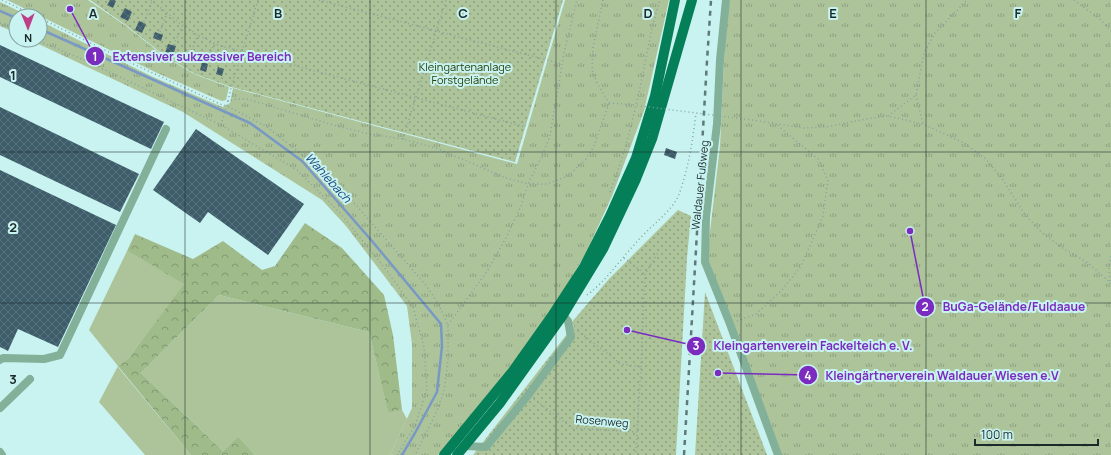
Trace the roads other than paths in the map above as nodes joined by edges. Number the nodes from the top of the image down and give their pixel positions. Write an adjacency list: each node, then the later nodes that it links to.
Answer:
1 (675, 0): 12 (main road)
2 (692, 0): 5 (main road)
3 (726, 0): 14 (street, Waldauer Fußweg)
4 (166, 129): 6 (street)
5 (563, 316): 9 (main road); 9 (street)
6 (0, 360)
7 (30, 379): 8 (street)
8 (0, 408)
9 (465, 446): 13 (main road)
10 (0, 452): 11 (street)
11 (2, 455)
12 (444, 455)
13 (457, 455)
14 (778, 455)

